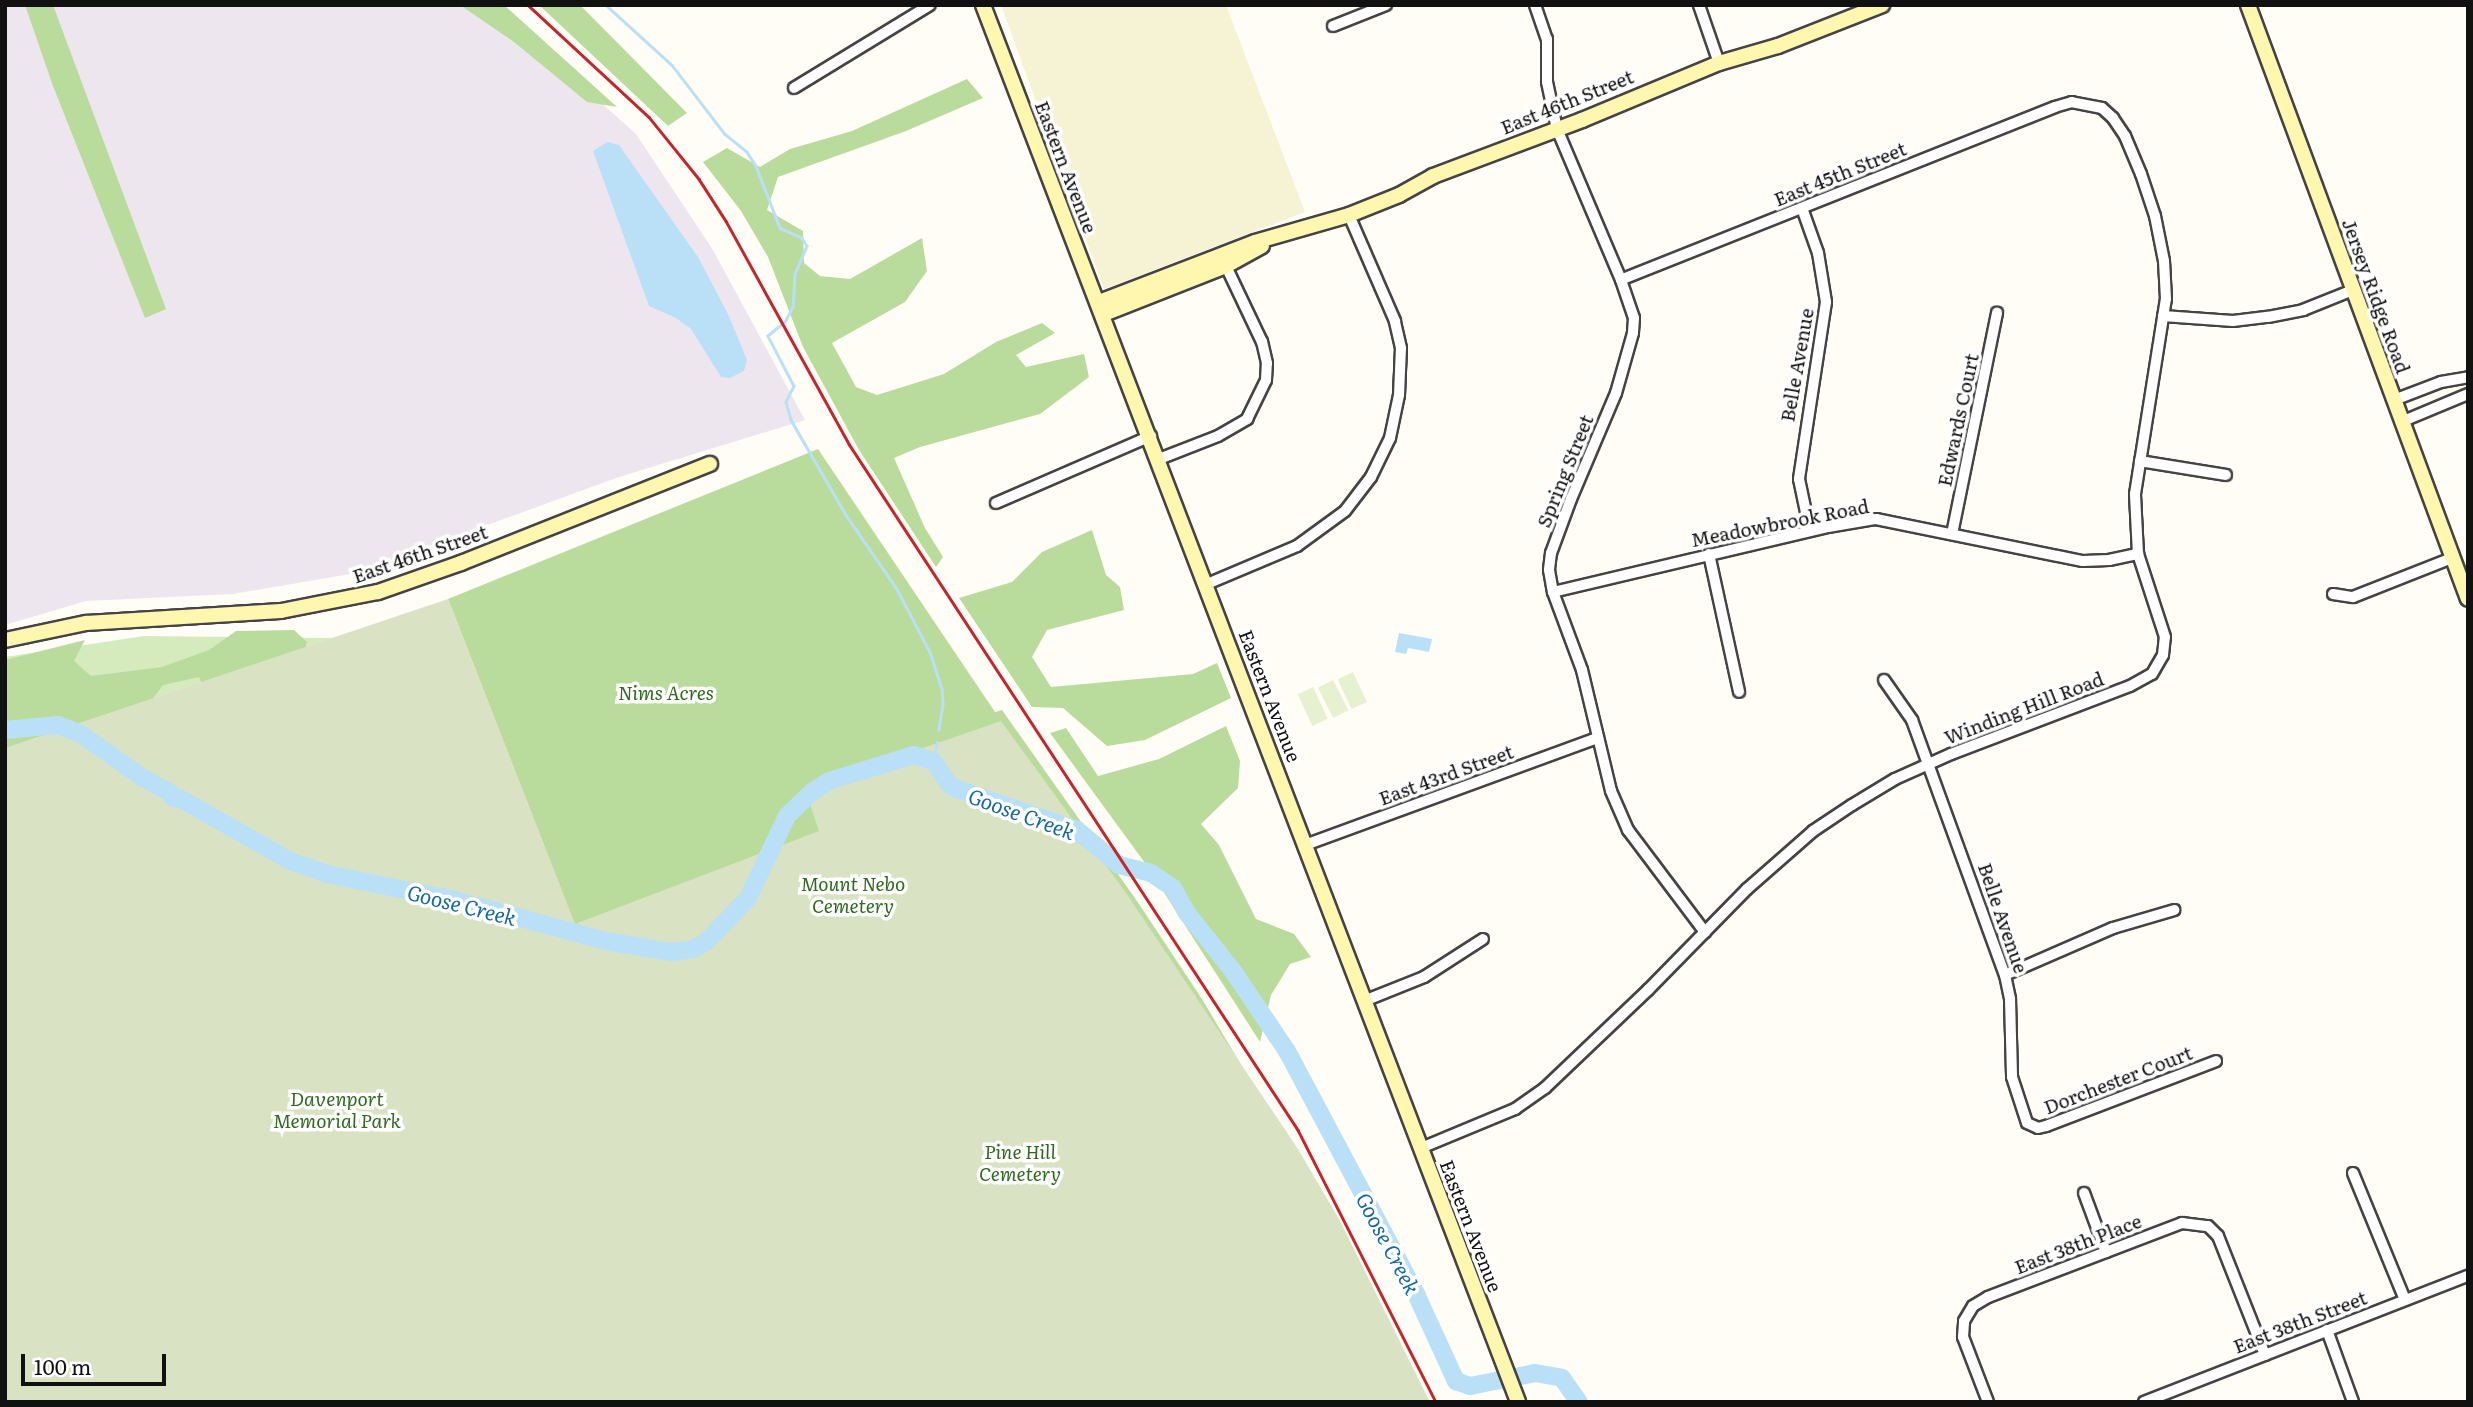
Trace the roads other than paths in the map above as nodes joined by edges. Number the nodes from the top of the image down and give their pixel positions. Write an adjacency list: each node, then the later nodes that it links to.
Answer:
1 (930, 5): 10 (street)
2 (984, 5): 18 (main road, Eastern Avenue)
3 (1386, 5): 8 (street)
4 (1535, 5): 12 (street, Spring Street)
5 (1699, 5): 9 (street)
6 (1882, 5): 9 (main road, East 46th Street)
7 (2248, 5): 17 (main road, Jersey Ridge Road)
8 (1334, 26)
9 (1719, 63): 12 (main road, East 46th Street)
10 (794, 88)
11 (2072, 102): 13 (street, East 45th Street); 20 (street, Winding Hill Road)
12 (1558, 130): 14 (main road, East 46th Street); 16 (street, Spring Street)
13 (1802, 208): 16 (street, East 45th Street); 31 (street, Belle Avenue)
14 (1349, 215): 15 (main road, East 46th Street); 36 (street)
15 (1224, 261): 18 (main road, East 46th Street); 26 (street)
16 (1621, 280): 37 (street, Spring Street)
17 (2353, 289): 20 (street); 23 (main road, Jersey Ridge Road)
18 (1101, 308): 25 (main road, Eastern Avenue)
19 (1997, 313): 32 (street, Edwards Court)
20 (2163, 316): 27 (street, Winding Hill Road)
21 (2468, 377): 23 (street)
22 (2468, 394): 24 (street)
23 (2393, 400): 24 (main road, Jersey Ridge Road)
24 (2401, 422): 35 (main road, Jersey Ridge Road)
25 (1151, 436): 26 (main road, Eastern Avenue); 30 (street)
26 (1159, 459): 36 (main road, Eastern Avenue)
27 (2140, 461): 29 (street); 34 (street, Winding Hill Road)
28 (710, 464): 40 (main road, East 46th Street)
29 (2226, 475)
30 (996, 503)
31 (1810, 531): 32 (street, Meadowbrook Road); 33 (street, Meadowbrook Road)
32 (1952, 534): 34 (street, Meadowbrook Road)
33 (1709, 554): 37 (street, Meadowbrook Road); 42 (street)
34 (2138, 554): 44 (street, Winding Hill Road)
35 (2452, 558): 38 (street); 39 (main road, Jersey Ridge Road)
36 (1207, 584): 45 (main road, Eastern Avenue)
37 (1553, 592): 43 (street, Spring Street)
38 (2333, 594)
39 (2468, 599)
40 (6, 637)
41 (1884, 680): 44 (street, Belle Avenue)
42 (1739, 692)
43 (1598, 738): 45 (street, East 43rd Street); 47 (street, Spring Street)
44 (1930, 763): 47 (street, Winding Hill Road); 49 (street, Belle Avenue)
45 (1305, 845): 50 (main road, Eastern Avenue)
46 (2174, 910): 49 (street)
47 (1705, 932): 53 (street, Winding Hill Road)
48 (1483, 939): 50 (street)
49 (2005, 975): 52 (street, Belle Avenue)
50 (1364, 1001): 53 (main road, Eastern Avenue)
51 (2216, 1061): 52 (street, Dorchester Court)
52 (2031, 1127)
53 (1421, 1148): 61 (main road, Eastern Avenue)
54 (2354, 1173): 58 (street)
55 (2084, 1192): 56 (street)
56 (2106, 1251): 60 (street, East 38th Place); 62 (street, East 38th Place)
57 (2468, 1276): 58 (street, East 38th Street)
58 (2404, 1300): 59 (street, East 38th Street)
59 (2327, 1330): 60 (street, East 38th Street); 64 (street)
60 (2265, 1355): 63 (street, East 38th Street)
61 (1518, 1402)
62 (1988, 1402)
63 (2144, 1402)
64 (2353, 1402)

